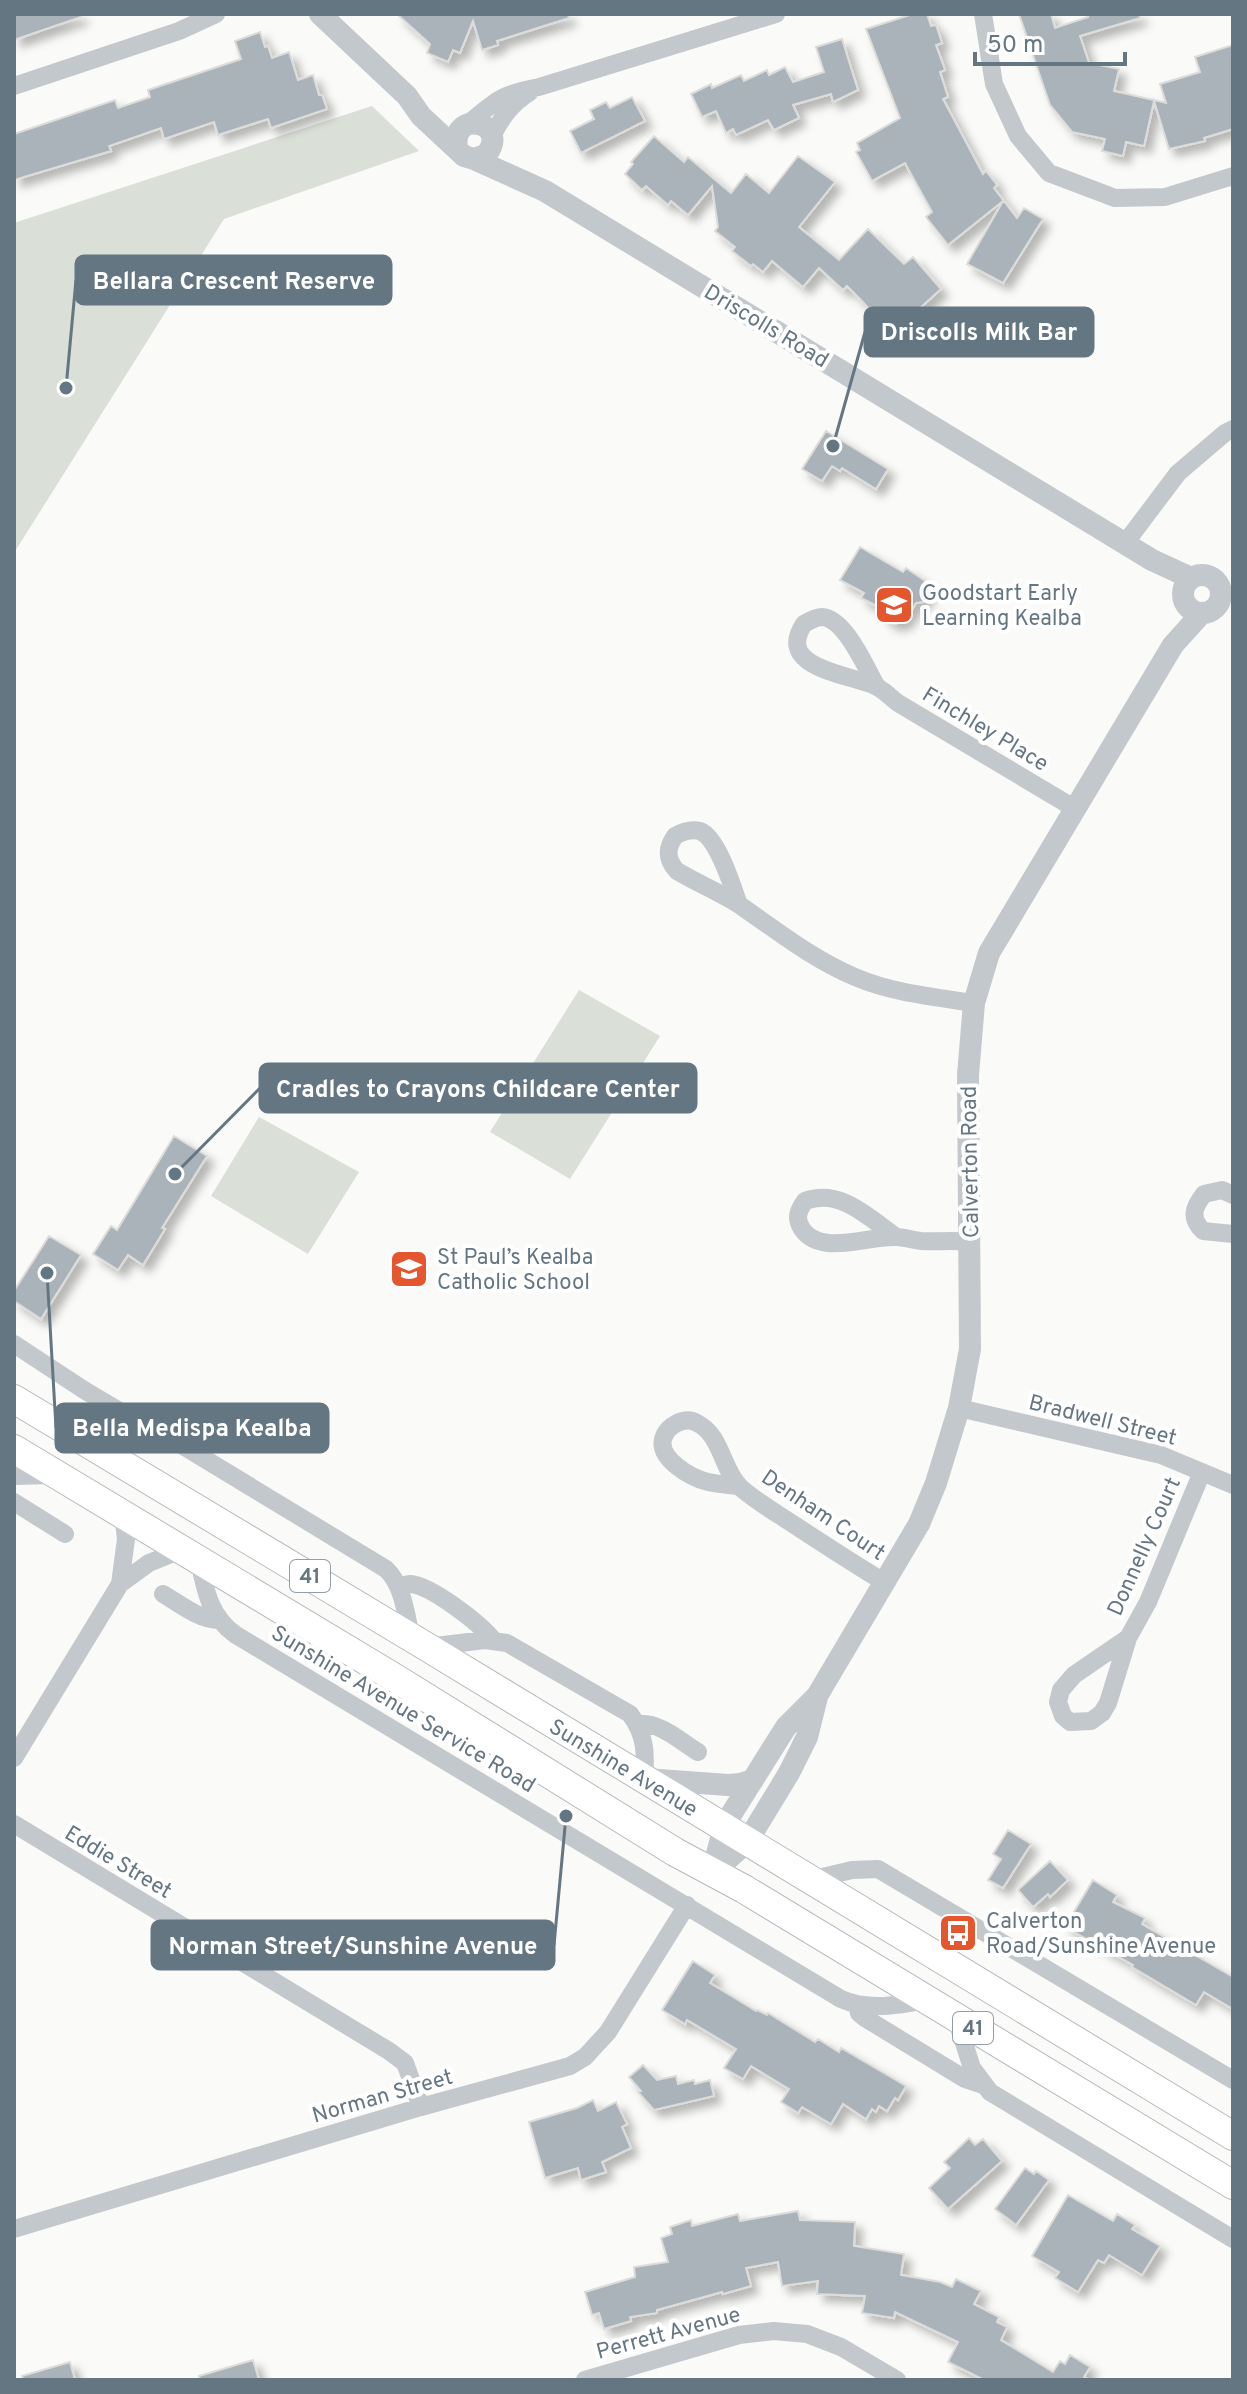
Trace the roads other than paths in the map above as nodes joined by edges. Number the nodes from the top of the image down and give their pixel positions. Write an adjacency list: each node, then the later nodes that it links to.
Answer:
1 (216, 14): 5 (street)
2 (320, 14): 7 (street, Driscolls Road)
3 (776, 14): 6 (street)
4 (983, 14): 11 (street)
5 (14, 86)
6 (539, 87): 8 (street); 9 (street)
7 (407, 96): 8 (street, Driscolls Road); 10 (street, Driscolls Road)
8 (467, 124): 9 (street); 10 (street)
9 (492, 137): 10 (street); 12 (street, Driscolls Road)
10 (466, 153): 12 (street, Driscolls Road)
11 (1233, 176)
12 (545, 191): 14 (street, Driscolls Road)
13 (1233, 429): 14 (street)
14 (1126, 542): 15 (street, Driscolls Road)
15 (1208, 600): 17 (street, Calverton Road)
16 (876, 685): 17 (street, Finchley Place)
17 (1074, 808): 19 (street, Calverton Road)
18 (739, 905): 19 (street)
19 (974, 1003): 23 (street, Calverton Road)
20 (1233, 1195): 21 (street)
21 (1233, 1234)
22 (895, 1236): 22 (street); 23 (street)
23 (970, 1242): 26 (street, Calverton Road)
24 (14, 1344): 39 (street)
25 (14, 1399): 44 (main road, Sunshine Avenue / 41)
26 (959, 1408): 28 (street, Bradwell Street); 37 (street, Calverton Road)
27 (14, 1449): 29 (main road, Sunshine Avenue / 41)
28 (1202, 1472): 31 (street, Bradwell Street); 42 (street, Donnelly Court)
29 (57, 1475): 30 (street); 34 (main road, Sunshine Avenue / 41)
30 (14, 1476)
31 (1233, 1485)
32 (738, 1486): 37 (street, Denham Court)
33 (14, 1502): 35 (street)
34 (123, 1514): 36 (main road, Sunshine Avenue / 41); 38 (street)
35 (65, 1534)
36 (190, 1555): 38 (street); 41 (street); 53 (main road, Sunshine Avenue / 41)
37 (884, 1582): 45 (street, Calverton Road)
38 (120, 1584): 48 (street)
39 (398, 1586): 43 (street); 44 (street)
40 (163, 1594): 41 (street, Sunshine Avenue Service Road)
41 (218, 1620): 55 (street, Sunshine Avenue Service Road)
42 (1128, 1638): 42 (street, Donnelly Court)
43 (494, 1641): 44 (street); 46 (street)
44 (419, 1642): 49 (main road, Sunshine Avenue / 41)
45 (817, 1696): 50 (street, Calverton Road); 52 (street, Calverton Road)
46 (638, 1724): 47 (street); 49 (street)
47 (698, 1752)
48 (14, 1758)
49 (644, 1779): 50 (street); 52 (main road, Sunshine Avenue / 41)
50 (753, 1780): 52 (street, Calverton Road)
51 (14, 1824): 61 (street, Eddie Street)
52 (735, 1835): 53 (street, Calverton Road); 54 (main road, Sunshine Avenue / 41)
53 (712, 1873): 56 (main road, Sunshine Avenue / 41)
54 (810, 1880): 59 (street); 62 (main road, Sunshine Avenue / 41)
55 (687, 1905): 57 (street, Sunshine Avenue Service Road); 61 (street, Norman Street)
56 (927, 2000): 57 (street, Sunshine Avenue Service Road); 58 (main road, Sunshine Avenue / 41)
57 (857, 2004): 60 (street, Sunshine Avenue Service Road)
58 (956, 2018): 60 (street, Sunshine Avenue Service Road); 63 (main road, Sunshine Avenue / 41)
59 (1233, 2080)
60 (983, 2085): 65 (street, Sunshine Avenue Service Road)
61 (421, 2107): 64 (street, Norman Street)
62 (1233, 2136)
63 (1233, 2185)
64 (14, 2229)
65 (1233, 2239)
66 (585, 2380): 67 (street, Perrett Avenue)
67 (897, 2380)

